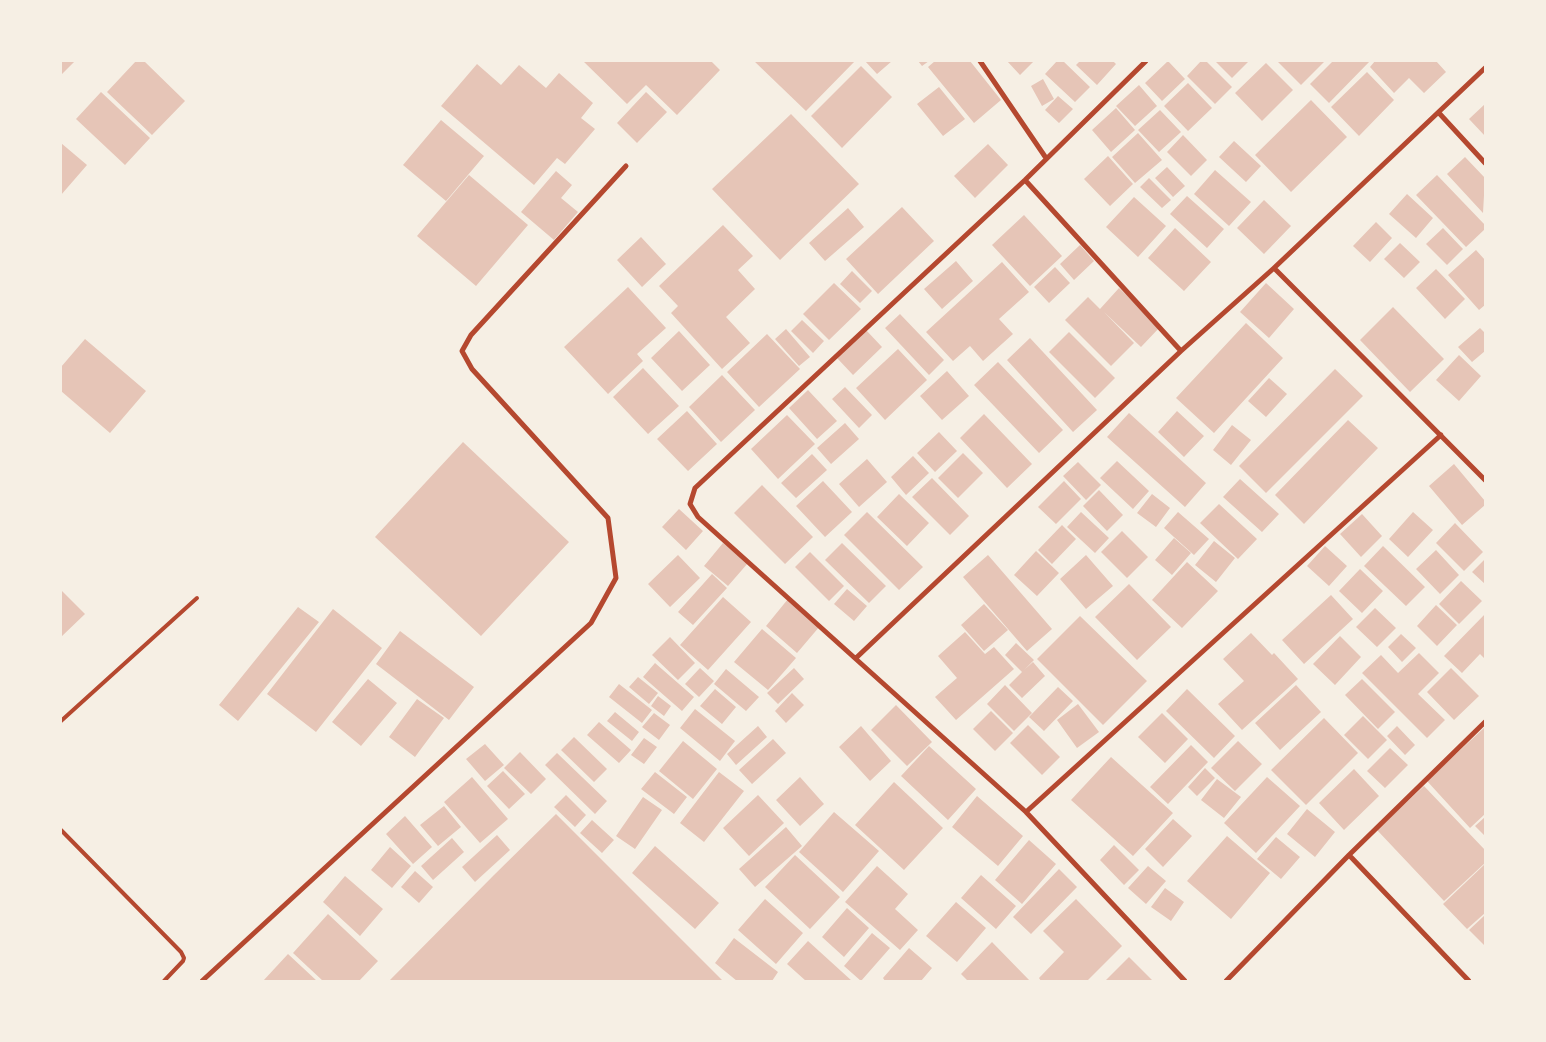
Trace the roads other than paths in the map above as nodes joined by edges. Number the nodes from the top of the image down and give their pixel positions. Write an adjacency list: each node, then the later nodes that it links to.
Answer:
1 (980, 61): 5 (street)
2 (1146, 61): 5 (street)
3 (1485, 68): 4 (street)
4 (1439, 113): 6 (street); 9 (street)
5 (1046, 158): 8 (street)
6 (1485, 163)
7 (626, 166): 21 (street)
8 (1025, 180): 10 (street); 14 (street)
9 (1274, 268): 10 (street); 11 (street)
10 (1181, 351): 14 (street)
11 (1441, 434): 12 (street); 17 (street)
12 (1485, 480)
13 (197, 598): 15 (lane)
14 (856, 658): 17 (street)
15 (61, 721)
16 (1485, 722): 19 (street)
17 (1026, 812): 22 (street)
18 (61, 830): 20 (lane)
19 (1349, 855): 23 (street); 24 (street)
20 (164, 981)
21 (202, 981)
22 (1185, 981)
23 (1226, 981)
24 (1469, 981)

